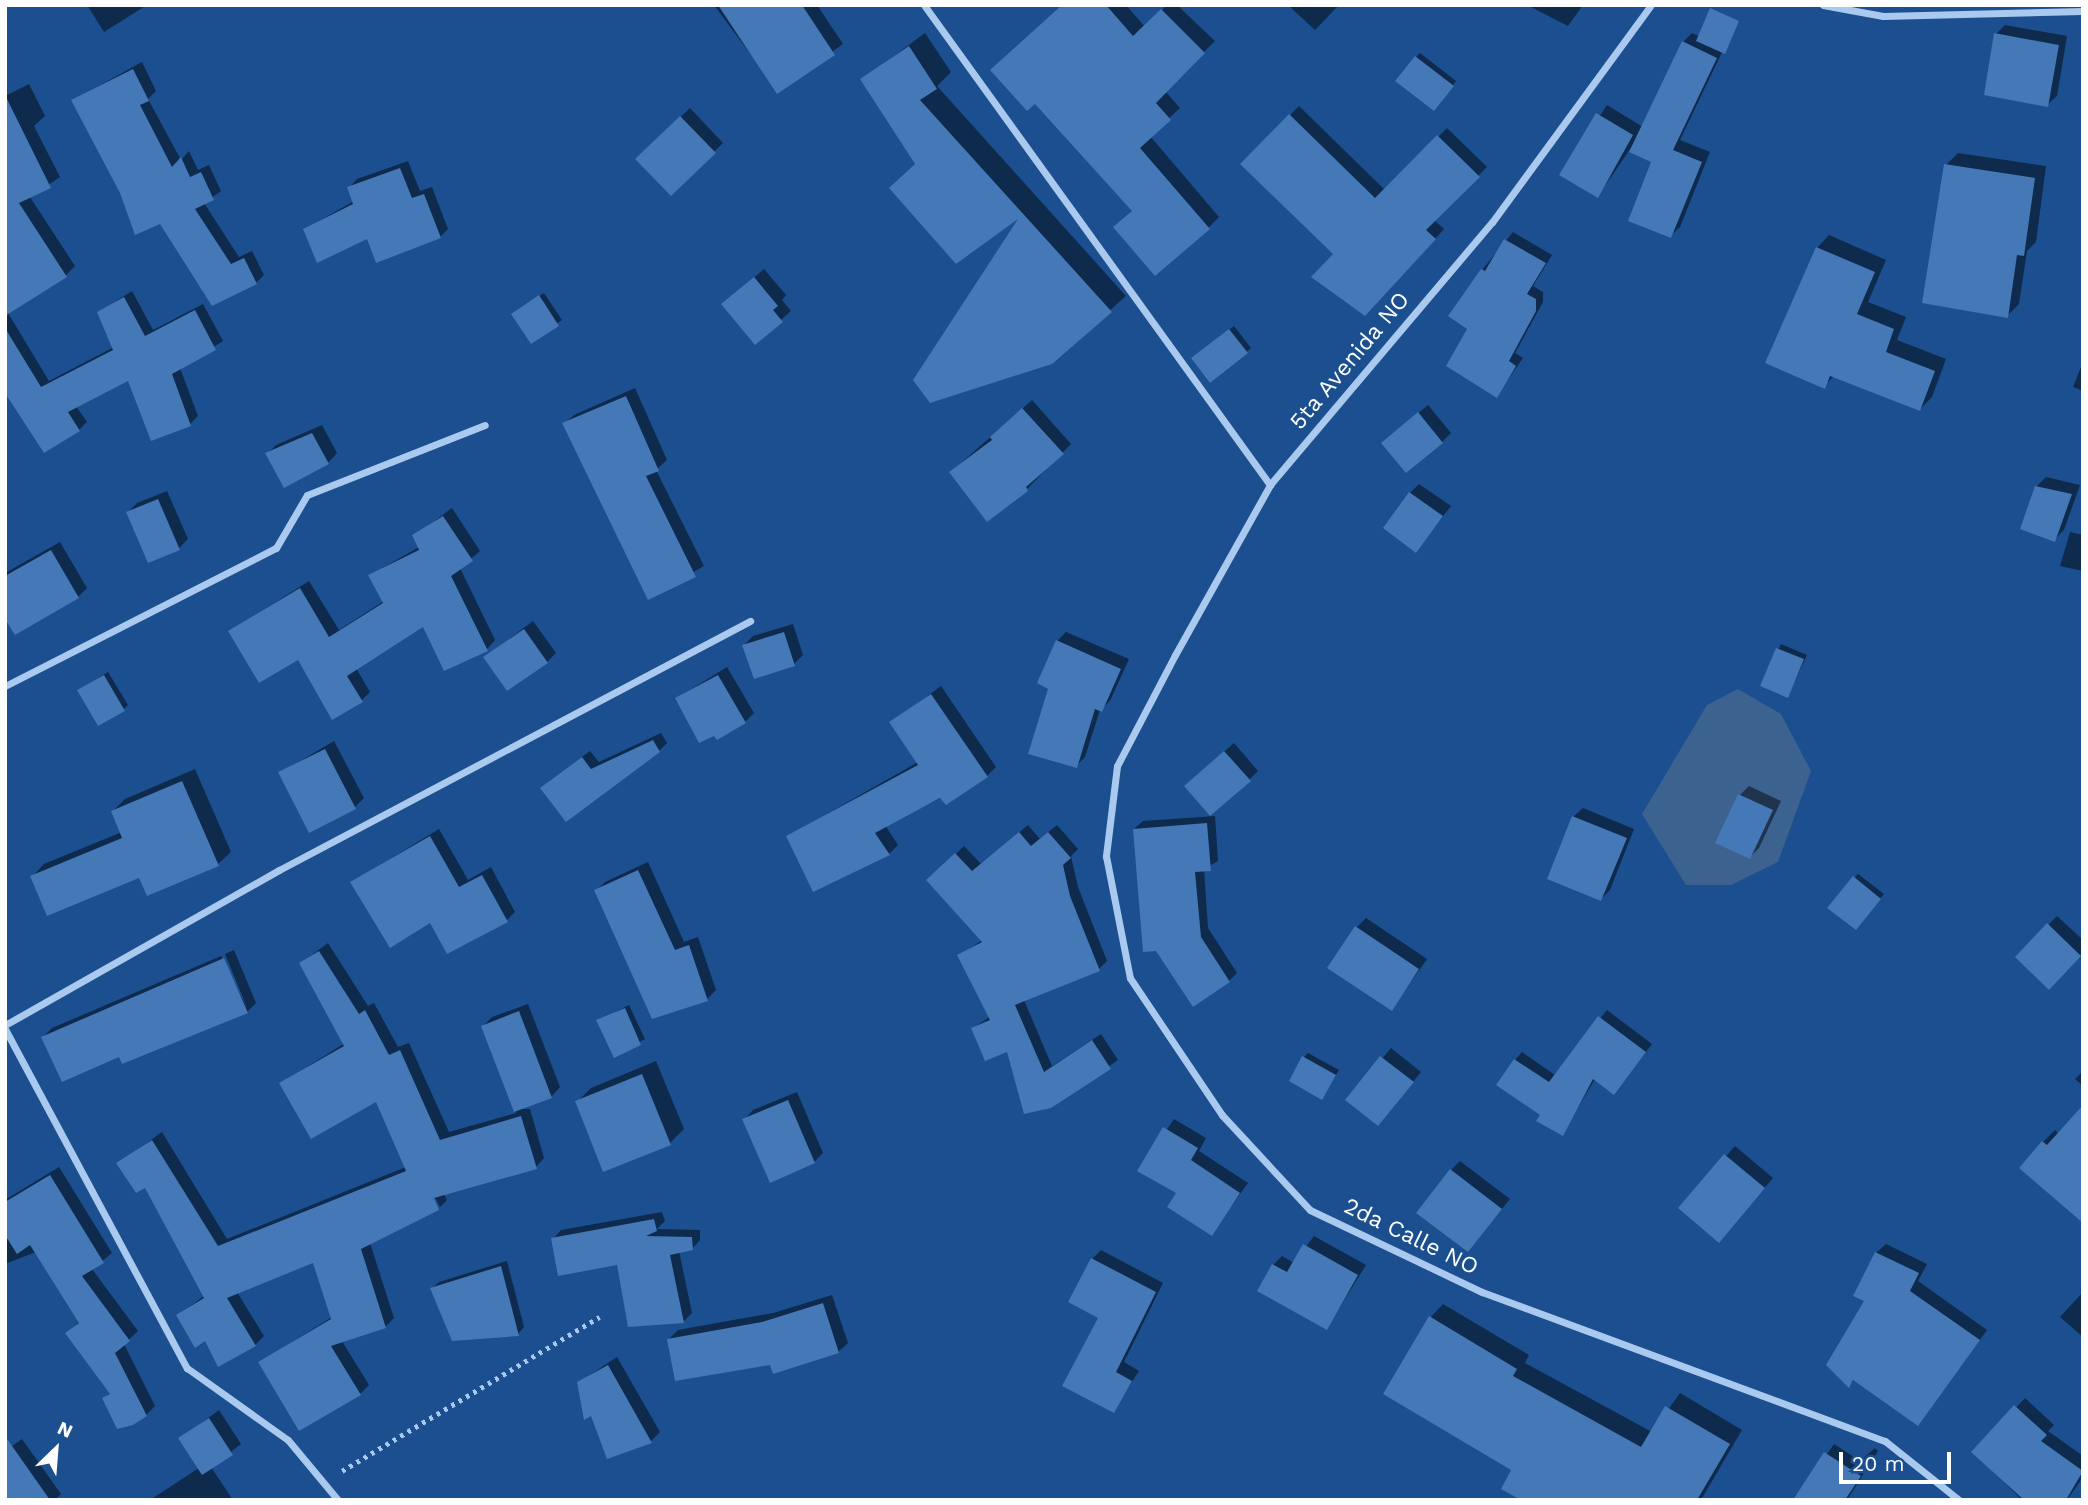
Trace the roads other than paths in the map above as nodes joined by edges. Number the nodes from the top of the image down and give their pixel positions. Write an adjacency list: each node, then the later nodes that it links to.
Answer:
1 (924, 5): 6 (street)
2 (1651, 5): 6 (street, 5ta Avenida NO)
3 (1823, 5): 4 (street)
4 (2083, 11)
5 (485, 425): 8 (street)
6 (1270, 485): 9 (street, 5ta Avenida NO)
7 (750, 621): 10 (street)
8 (5, 687)
9 (1117, 766): 12 (street, 2da Calle NO)
10 (5, 1027): 11 (street)
11 (338, 1500)
12 (1959, 1500)

